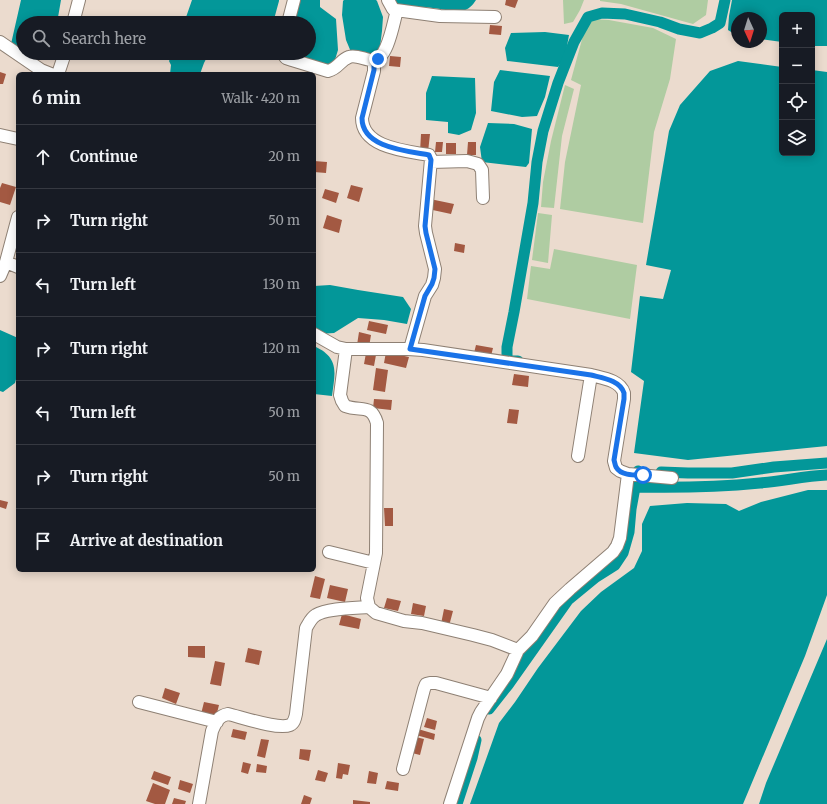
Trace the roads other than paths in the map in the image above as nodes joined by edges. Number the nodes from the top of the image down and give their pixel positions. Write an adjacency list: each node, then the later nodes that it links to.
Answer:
1 (79, 0): 5 (street)
2 (294, 0): 6 (street)
3 (388, 0): 4 (street)
4 (396, 10): 7 (street); 13 (street)
5 (75, 16)
6 (290, 16)
7 (495, 17)
8 (0, 42): 9 (street)
9 (16, 53)
10 (26, 60): 14 (street)
11 (63, 60): 15 (street)
12 (292, 60): 13 (street)
13 (374, 60): 18 (street)
14 (46, 72)
15 (59, 72)
16 (0, 135): 17 (street)
17 (16, 139)
18 (431, 162): 19 (street); 26 (street)
19 (484, 198)
20 (16, 224): 21 (street)
21 (6, 262): 22 (street); 23 (street)
22 (16, 266)
23 (0, 276)
24 (316, 335): 25 (street)
25 (346, 349): 26 (street); 32 (street)
26 (410, 349): 27 (street)
27 (591, 375): 28 (street); 29 (street)
28 (578, 456)
29 (635, 475): 30 (street); 34 (street)
30 (672, 478)
31 (329, 552): 32 (street)
32 (374, 563): 33 (street)
33 (369, 607): 34 (street); 37 (street)
34 (518, 650): 35 (street)
35 (491, 698): 38 (street); 40 (street)
36 (139, 702): 37 (street)
37 (217, 722): 39 (street)
38 (403, 769)
39 (199, 804)
40 (450, 804)

